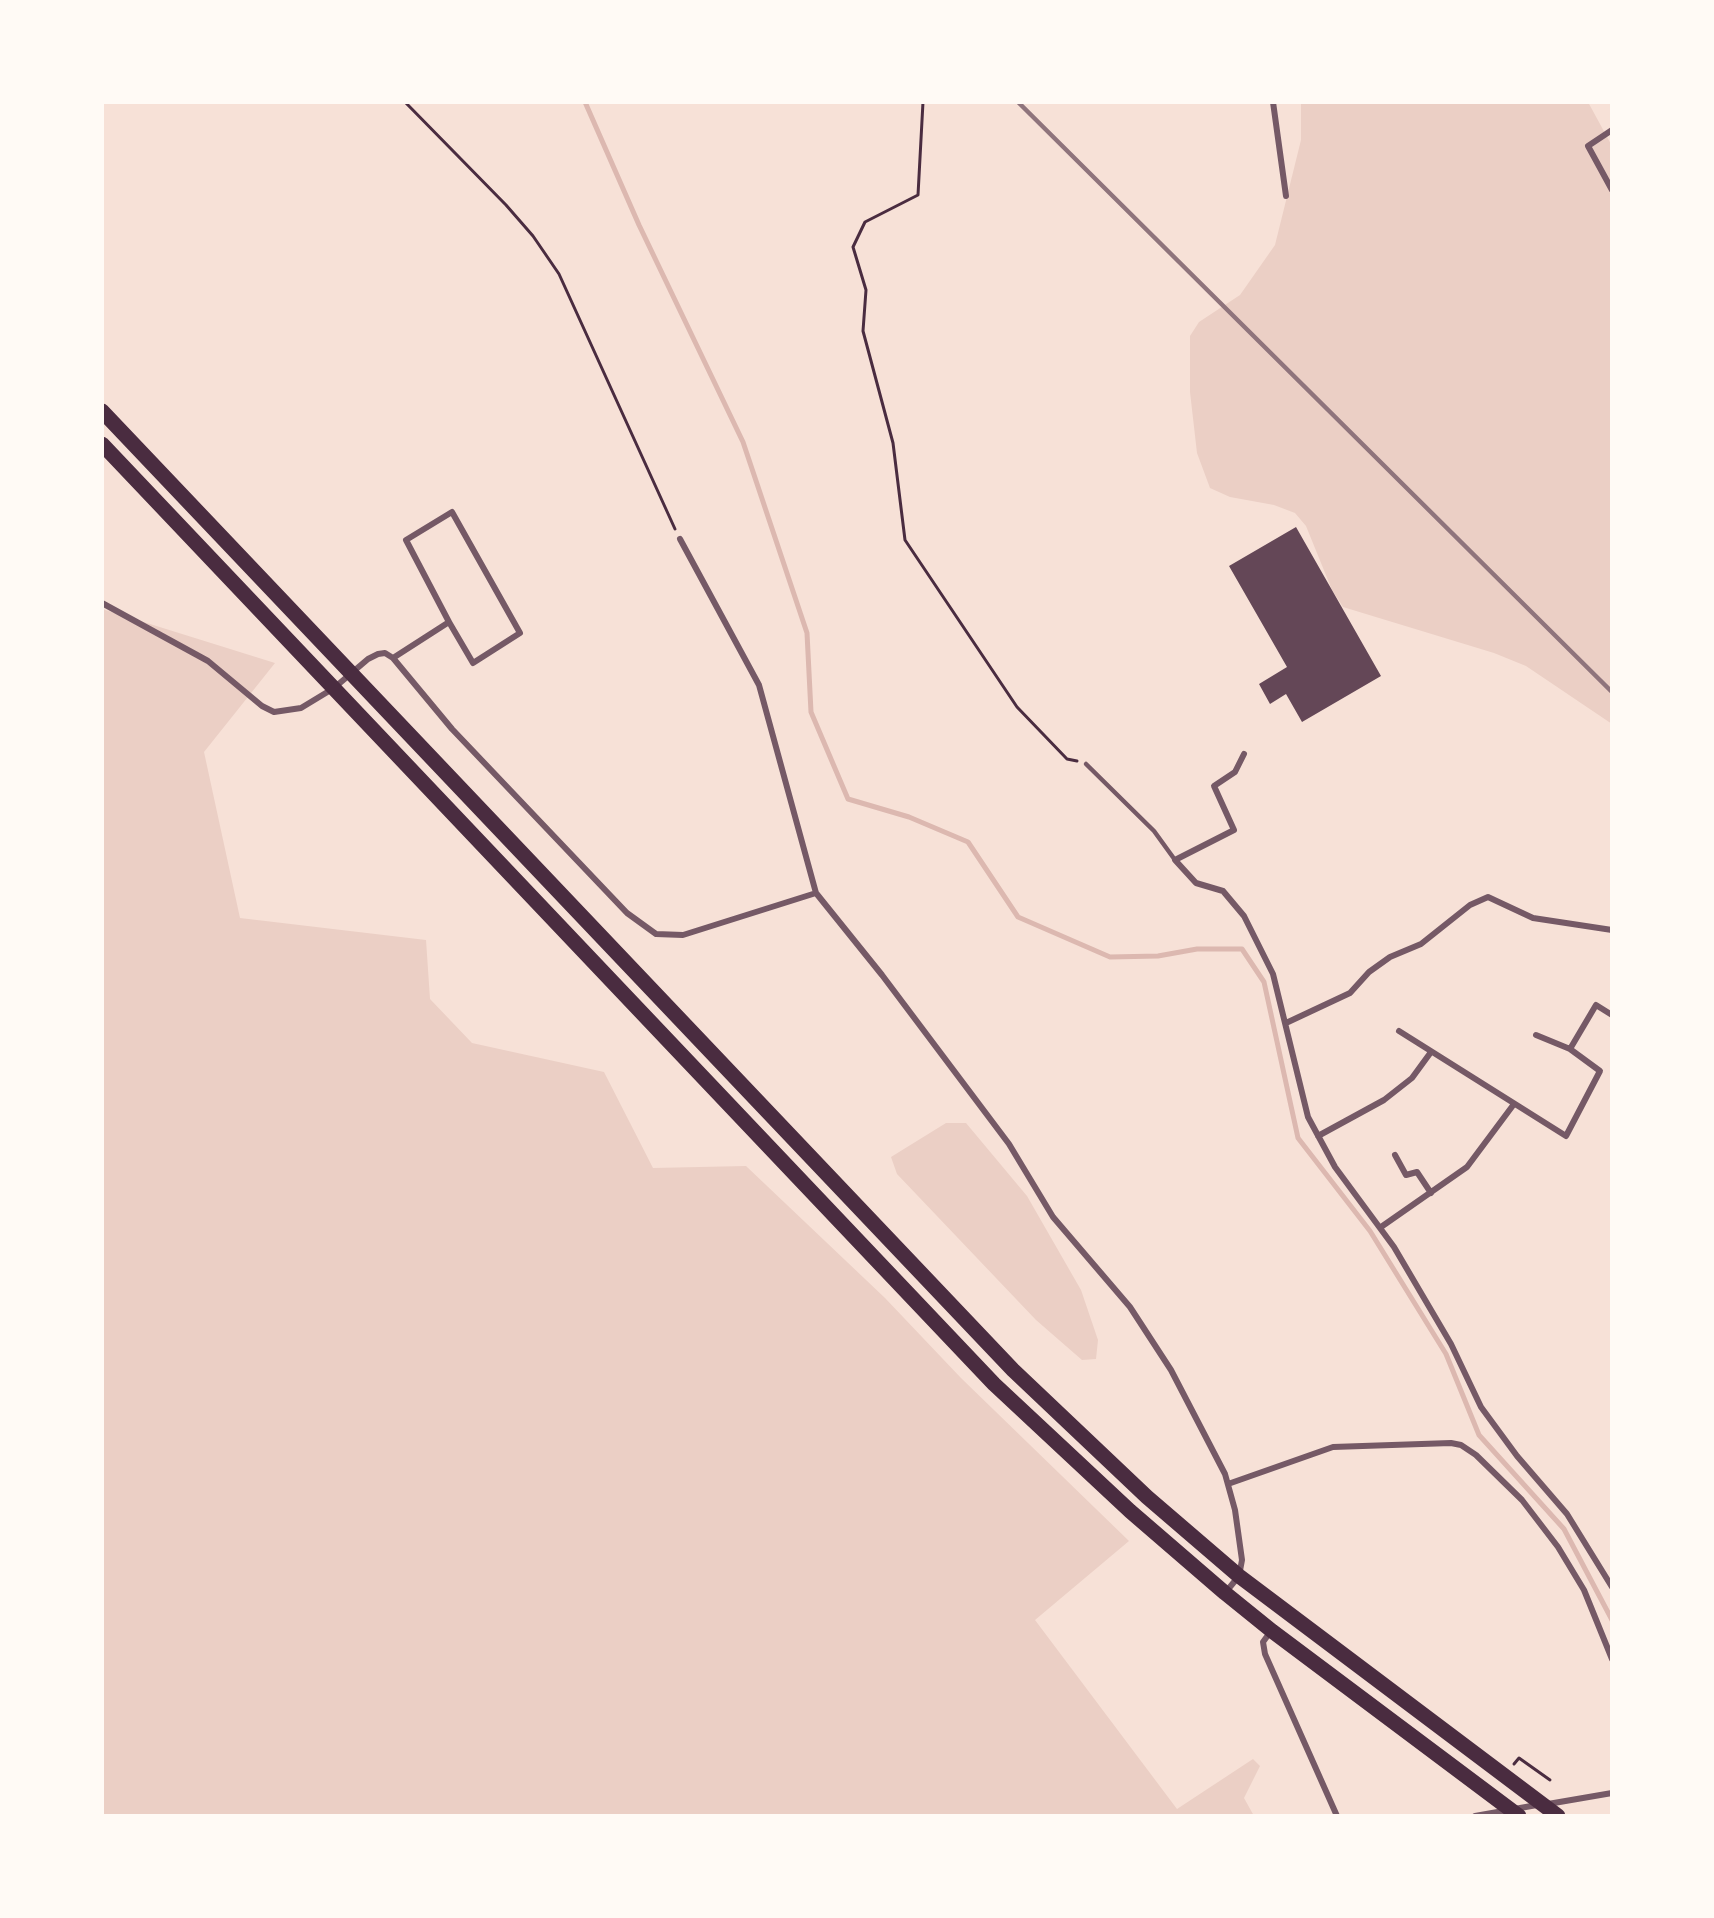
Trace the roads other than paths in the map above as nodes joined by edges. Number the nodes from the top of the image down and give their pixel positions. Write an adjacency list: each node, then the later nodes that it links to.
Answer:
1 (1273, 102): 4 (street)
2 (1612, 130): 3 (street)
3 (1612, 190)
4 (1286, 196)
5 (102, 411): 11 (highway)
6 (102, 444): 12 (highway)
7 (680, 539): 16 (street)
8 (102, 603): 12 (street)
9 (450, 622): 9 (street); 10 (street)
10 (393, 658): 11 (street); 16 (street)
11 (350, 673): 12 (street); 30 (highway)
12 (334, 688): 32 (highway)
13 (1244, 754): 15 (street)
14 (1086, 764): 15 (lane)
15 (1175, 860): 19 (street)
16 (816, 893): 29 (street)
17 (1612, 930): 19 (street)
18 (1612, 1015): 22 (street)
19 (1286, 1023): 25 (street)
20 (1399, 1031): 23 (street)
21 (1536, 1035): 22 (street)
22 (1570, 1049): 24 (street)
23 (1431, 1052): 24 (street); 25 (street)
24 (1514, 1104): 27 (street)
25 (1318, 1136): 28 (street)
26 (1395, 1155): 27 (street)
27 (1431, 1193): 28 (street)
28 (1381, 1227): 31 (street)
29 (1228, 1484): 30 (street); 34 (street)
30 (1239, 1576): 32 (street); 36 (highway)
31 (1612, 1587)
32 (1225, 1593): 33 (highway)
33 (1272, 1631): 37 (highway); 38 (street)
34 (1612, 1659)
35 (1612, 1793): 36 (street)
36 (1542, 1804): 37 (street); 40 (highway)
37 (1515, 1813): 39 (street)
38 (1337, 1816)
39 (1475, 1816)
40 (1558, 1816)

